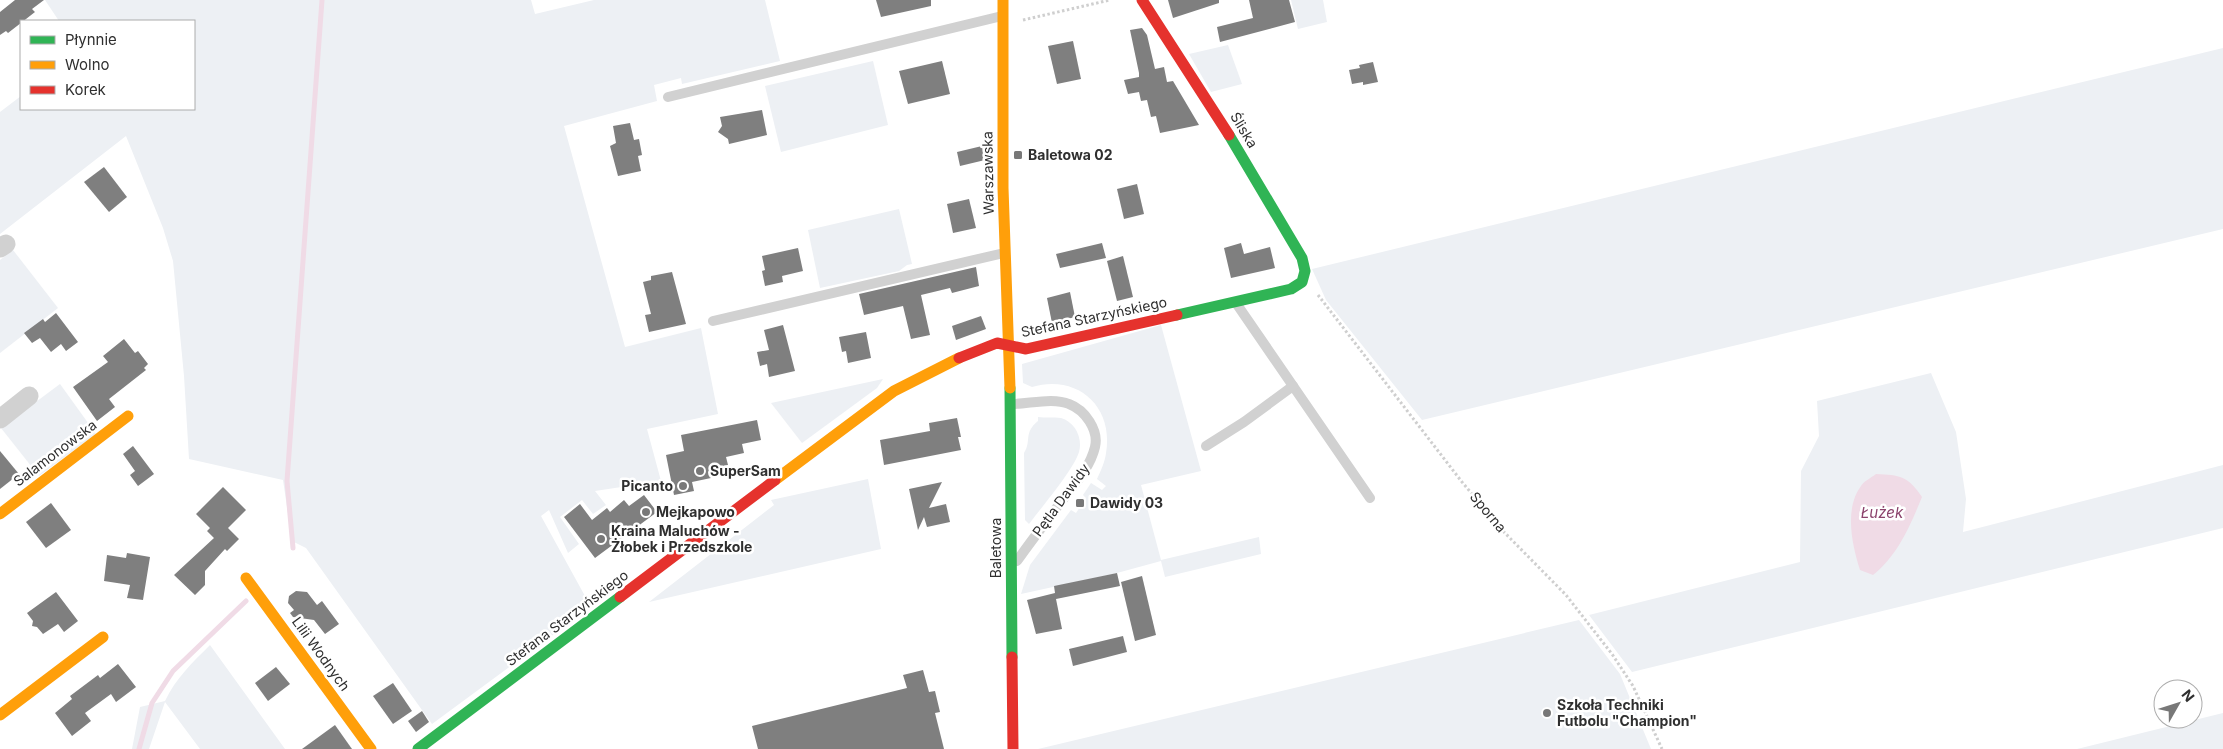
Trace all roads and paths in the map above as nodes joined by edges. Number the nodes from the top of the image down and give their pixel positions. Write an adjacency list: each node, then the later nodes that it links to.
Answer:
1 (1003, 0): 4 (street, Warszawska)
2 (1110, 0): 4 (path)
3 (1142, 0): 7 (street, Śliska)
4 (1003, 20): 5 (lane); 6 (street, Warszawska)
5 (668, 97)
6 (1005, 252): 9 (lane); 10 (street, Warszawska)
7 (1302, 282): 8 (street, Stefana Starzyńskiego); 26 (path, Sporna)
8 (1235, 302): 10 (street, Stefana Starzyńskiego); 11 (lane)
9 (713, 321)
10 (1008, 346): 13 (street, Baletowa); 24 (street, Stefana Starzyńskiego)
11 (1293, 386): 16 (lane); 17 (lane)
12 (29, 396): 15 (street)
13 (1011, 404): 19 (street, Baletowa); 19 (lane, Pętla Dawidy)
14 (128, 416): 18 (street, Salamonowska)
15 (0, 419)
16 (1206, 446)
17 (1370, 498)
18 (0, 514)
19 (1011, 570): 25 (street, Baletowa)
20 (246, 578): 23 (street, Lilii Wodnych)
21 (103, 637): 22 (street)
22 (0, 715)
23 (371, 749)
24 (418, 749)
25 (1013, 749)
26 (1662, 749)

